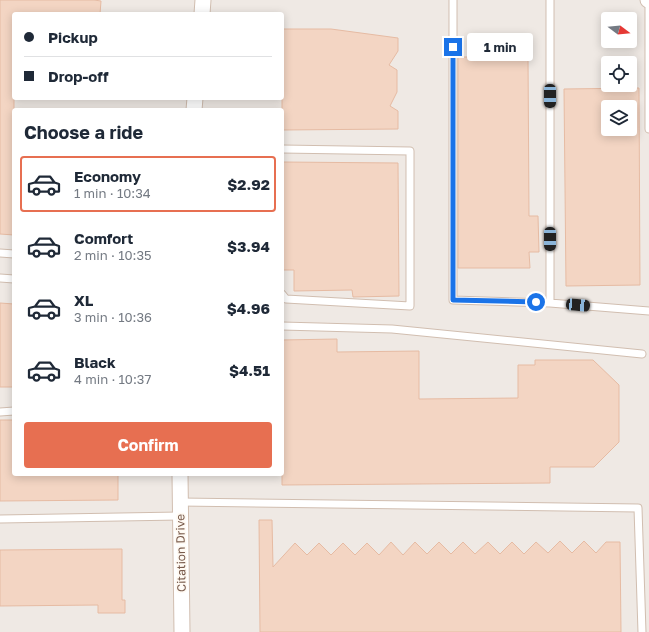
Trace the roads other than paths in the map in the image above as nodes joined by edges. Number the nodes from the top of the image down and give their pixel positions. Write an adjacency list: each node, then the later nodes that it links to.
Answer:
1 (203, 0): 5 (street)
2 (453, 0): 13 (lane)
3 (550, 0): 13 (lane)
4 (649, 0): 6 (lane)
5 (202, 12)
6 (649, 129)
7 (284, 149): 12 (lane)
8 (0, 253): 9 (lane)
9 (12, 254)
10 (0, 278): 11 (lane)
11 (12, 279)
12 (284, 296)
13 (550, 303): 14 (lane)
14 (649, 311)
15 (284, 326): 16 (lane)
16 (642, 354)
17 (12, 411): 18 (lane)
18 (0, 412)
19 (180, 476): 20 (street, Citation Drive)
20 (180, 509): 21 (lane); 22 (street, Citation Drive); 23 (lane)
21 (0, 518)
22 (182, 632)
23 (642, 632)

